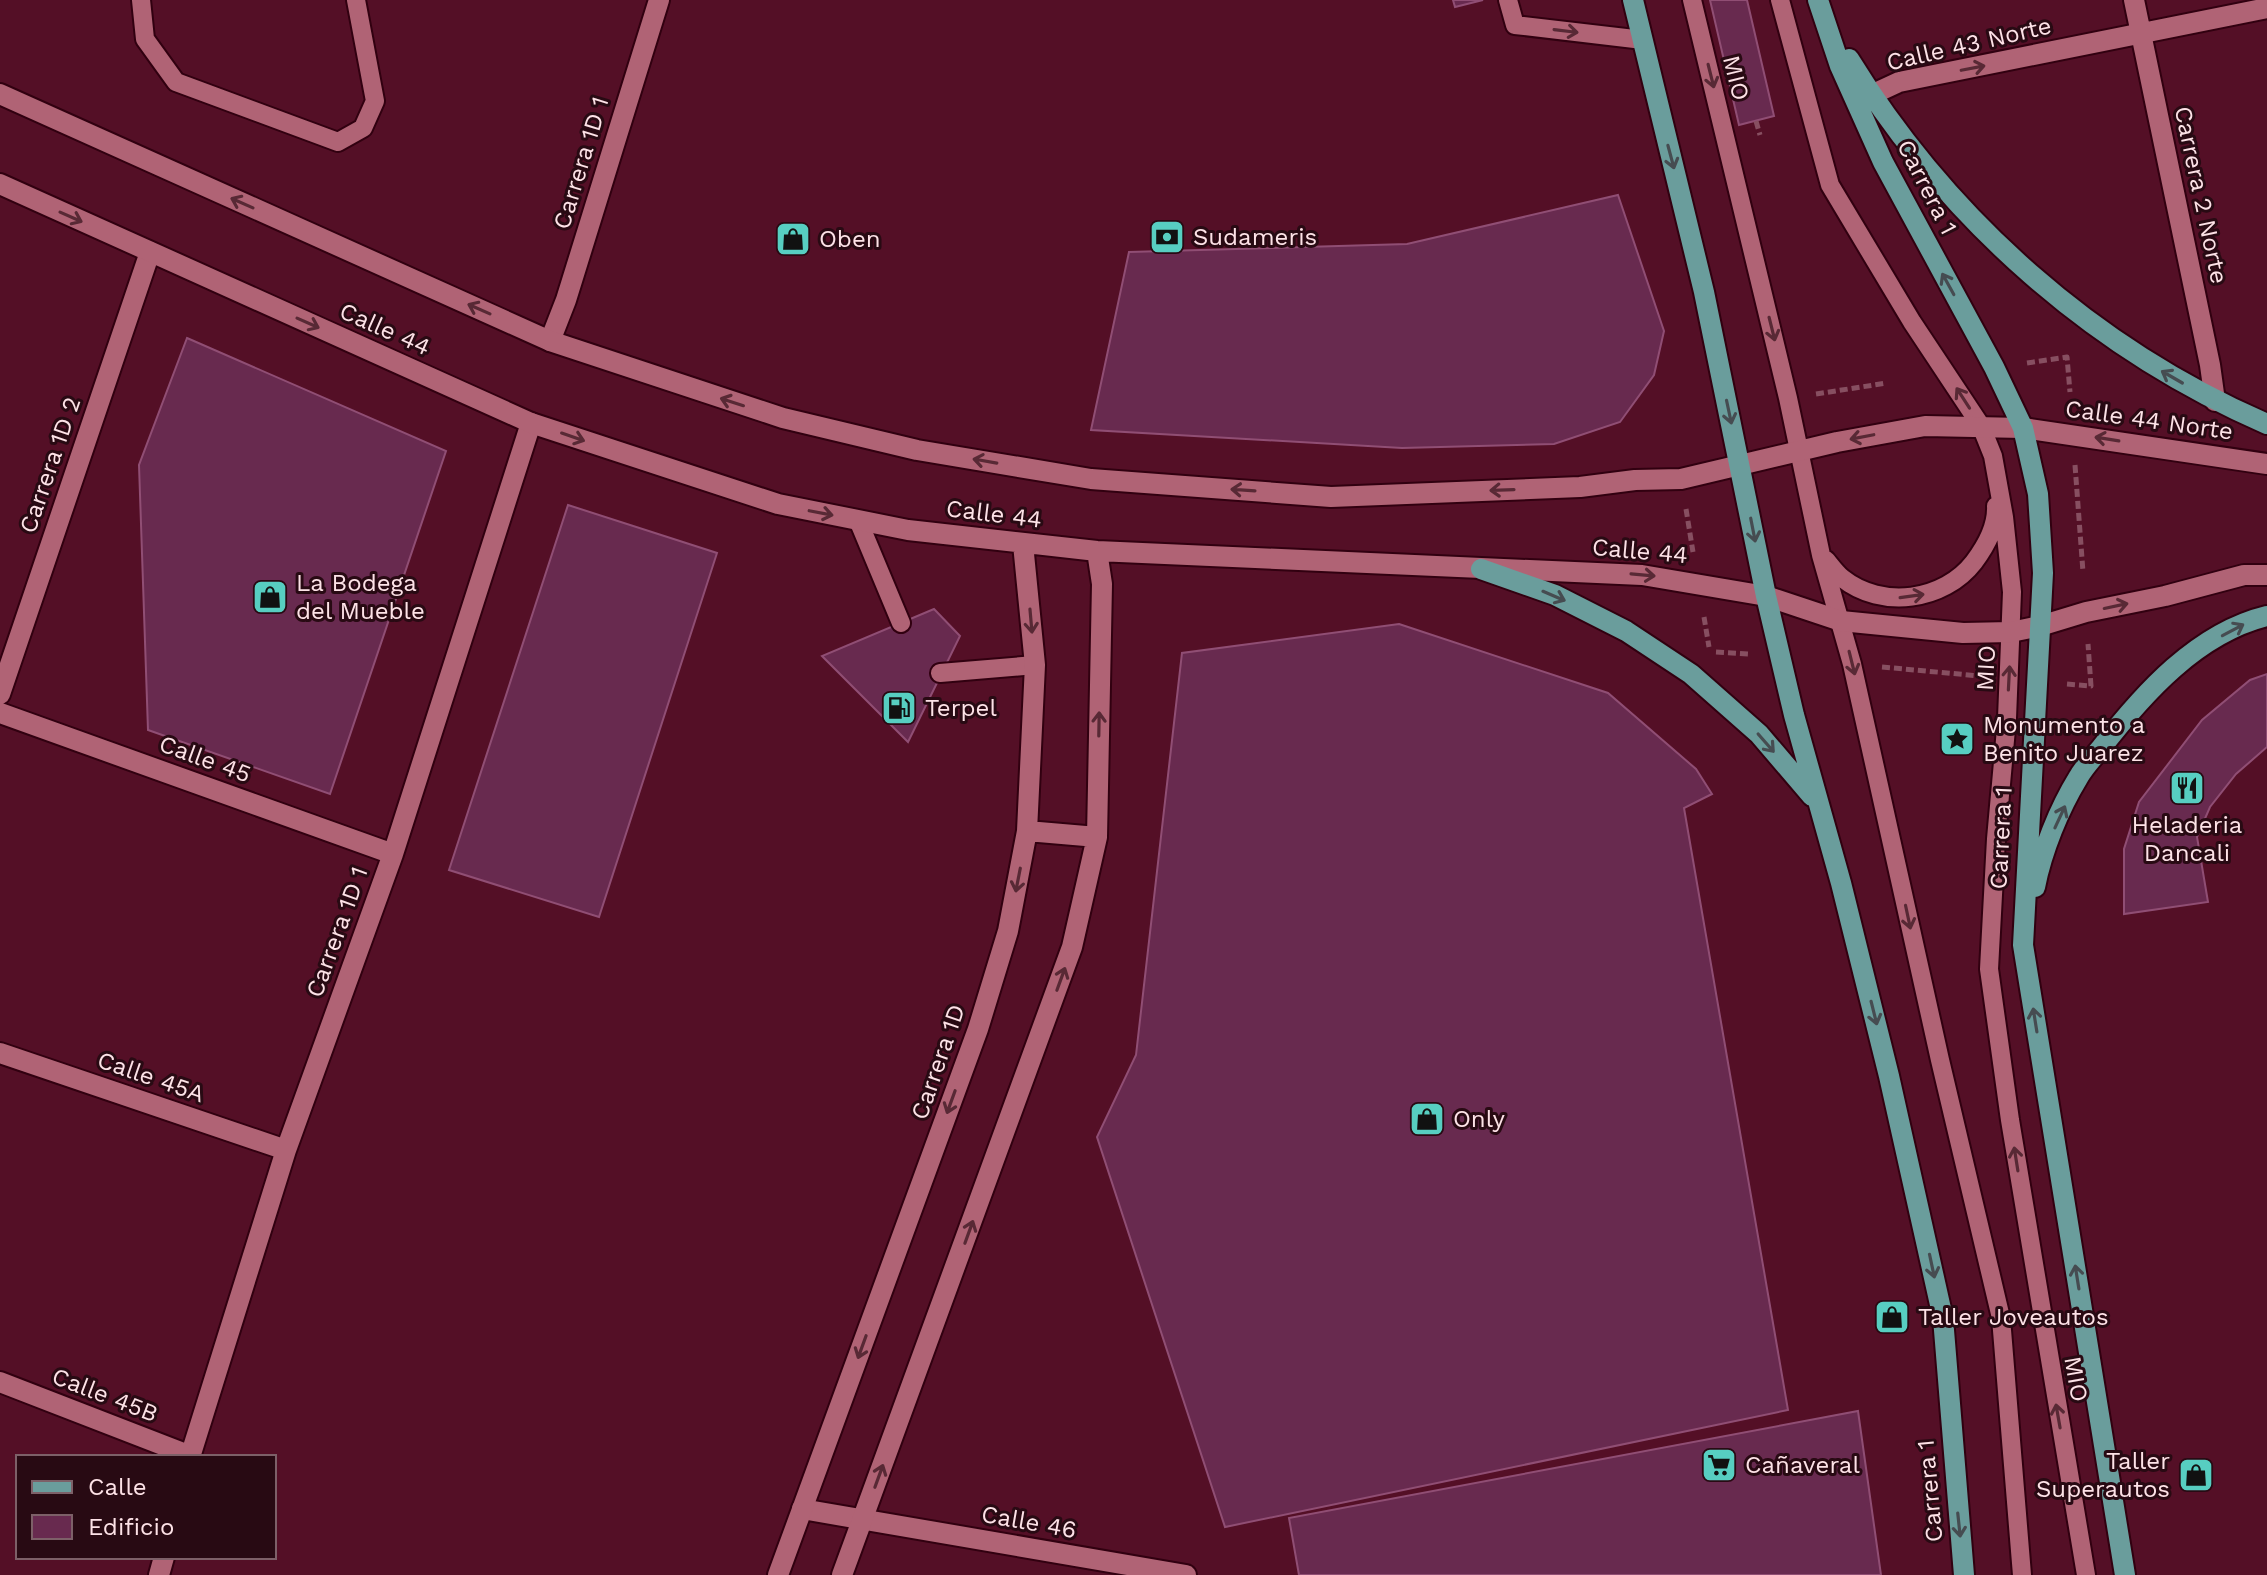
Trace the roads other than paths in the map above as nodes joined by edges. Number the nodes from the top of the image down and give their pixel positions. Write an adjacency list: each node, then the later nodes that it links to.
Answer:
1 (141, 0): 8 (lane)
2 (659, 0): 17 (street, Carrera 1D 1)
3 (1508, 0): 12 (lane, one-way to 12)
4 (1633, 0): 12 (main road, Carrera 1)
5 (1692, 0): 23 (lane, MIO, one-way to 23)
6 (1780, 0): 21 (lane, MIO, one-way to 6)
7 (2134, 0): 11 (street, Carrera 2 Norte)
8 (354, 1)
9 (2267, 8): 11 (street, Calle 43 Norte)
10 (1821, 10): 14 (main road); 22 (main road, Carrera 1, one-way to 10)
11 (2141, 34): 14 (street, Calle 43 Norte, one-way to 11); 18 (street, Carrera 2 Norte)
12 (1643, 40): 25 (main road, Carrera 1, one-way to 25)
13 (0, 94): 17 (street, Calle 44, one-way to 13)
14 (1871, 95): 18 (main road, one-way to 14)
15 (0, 184): 16 (street, Calle 44, one-way to 16)
16 (150, 252): 19 (street, Calle 44, one-way to 19); 41 (street, Carrera 1D 2)
17 (550, 341): 25 (street, Calle 44, one-way to 17)
18 (2215, 401): 20 (main road)
19 (531, 423): 27 (street, Calle 44, one-way to 27); 46 (street, Carrera 1D 1)
20 (2267, 424)
21 (1981, 426): 22 (street, Calle 44); 23 (street, Calle 44, one-way to 23); 24 (lane, MIO)
22 (2023, 428): 26 (street, Calle 44 Norte, one-way to 22); 37 (main road, Carrera 1)
23 (1800, 451): 25 (street, Calle 44); 30 (lane, MIO)
24 (1993, 456): 30 (lane, one-way to 24); 38 (lane, MIO)
25 (1740, 464): 33 (main road, Carrera 1, one-way to 33)
26 (2267, 464)
27 (858, 520): 28 (street, Calle 44); 36 (lane)
28 (1023, 544): 29 (street, Calle 44); 39 (street, Carrera 1D, one-way to 39)
29 (1097, 551): 31 (street, Calle 44); 45 (street, one-way to 29)
30 (1821, 555): 35 (lane, MIO)
31 (1481, 569): 33 (street, Calle 44, one-way to 33); 43 (main road, one-way to 43)
32 (2267, 575): 37 (street, one-way to 32)
33 (1766, 596): 35 (street, Calle 44); 43 (main road, Carrera 1)
34 (2267, 616): 47 (main road, one-way to 34)
35 (1841, 621): 38 (street, Calle 44); 59 (lane, MIO, one-way to 59)
36 (901, 623)
37 (2040, 626): 38 (street, Calle 44); 47 (main road, Carrera 1)
38 (2011, 632): 60 (lane, MIO, one-way to 38)
39 (1035, 665): 40 (lane); 44 (street, Carrera 1D)
40 (940, 673)
41 (0, 694)
42 (0, 713): 46 (street, Calle 45)
43 (1817, 802): 58 (main road, Carrera 1, one-way to 58)
44 (1027, 831): 45 (street); 53 (street, Carrera 1D, one-way to 53)
45 (1097, 837): 54 (street, one-way to 45)
46 (393, 854): 49 (street, Carrera 1D 1)
47 (2023, 945): 61 (main road, Carrera 1, one-way to 47)
48 (0, 1053): 49 (street, Calle 45A)
49 (286, 1150): 52 (street, Carrera 1D 1)
50 (0, 1382): 51 (street, Calle 45B)
51 (187, 1455)
52 (190, 1455)
53 (802, 1509): 54 (street); 55 (street, Carrera 1D)
54 (863, 1520): 56 (street); 57 (street, Calle 46)
55 (778, 1575)
56 (842, 1575)
57 (1186, 1575)
58 (1964, 1575)
59 (2022, 1575)
60 (2086, 1575)
61 (2125, 1575)

